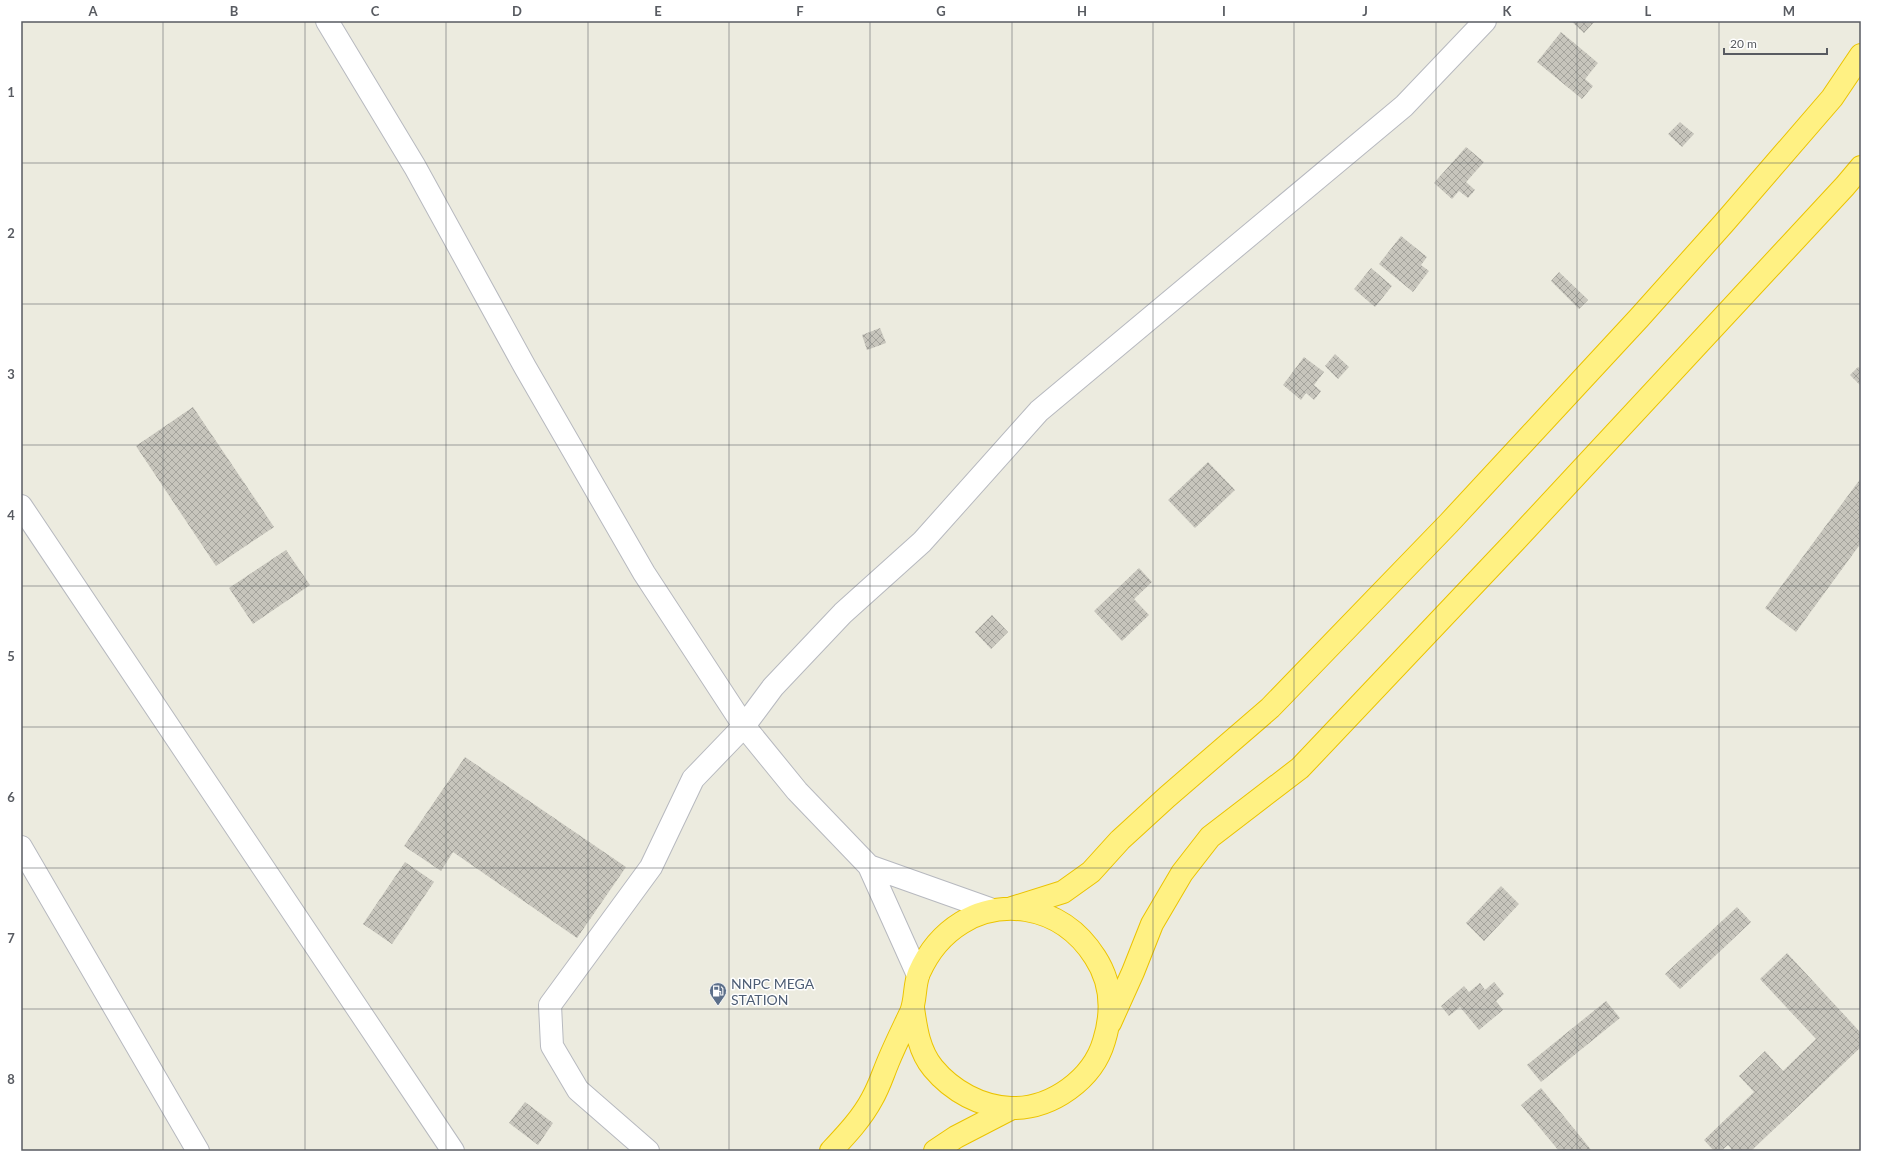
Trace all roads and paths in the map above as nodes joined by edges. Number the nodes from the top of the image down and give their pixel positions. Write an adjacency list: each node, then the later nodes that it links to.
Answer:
1 (327, 21): 6 (street)
2 (1485, 21): 6 (street)
3 (1861, 55): 9 (highway)
4 (1861, 167): 12 (highway)
5 (21, 506): 15 (street)
6 (744, 726): 8 (street); 16 (street)
7 (21, 847): 14 (street)
8 (869, 866): 9 (street); 10 (street)
9 (1002, 909): 10 (highway); 12 (highway)
10 (918, 975): 11 (highway)
11 (912, 1008): 13 (highway); 17 (highway)
12 (1110, 1023): 13 (highway)
13 (1012, 1108): 18 (highway)
14 (198, 1151)
15 (453, 1151)
16 (648, 1151)
17 (831, 1151)
18 (935, 1151)

